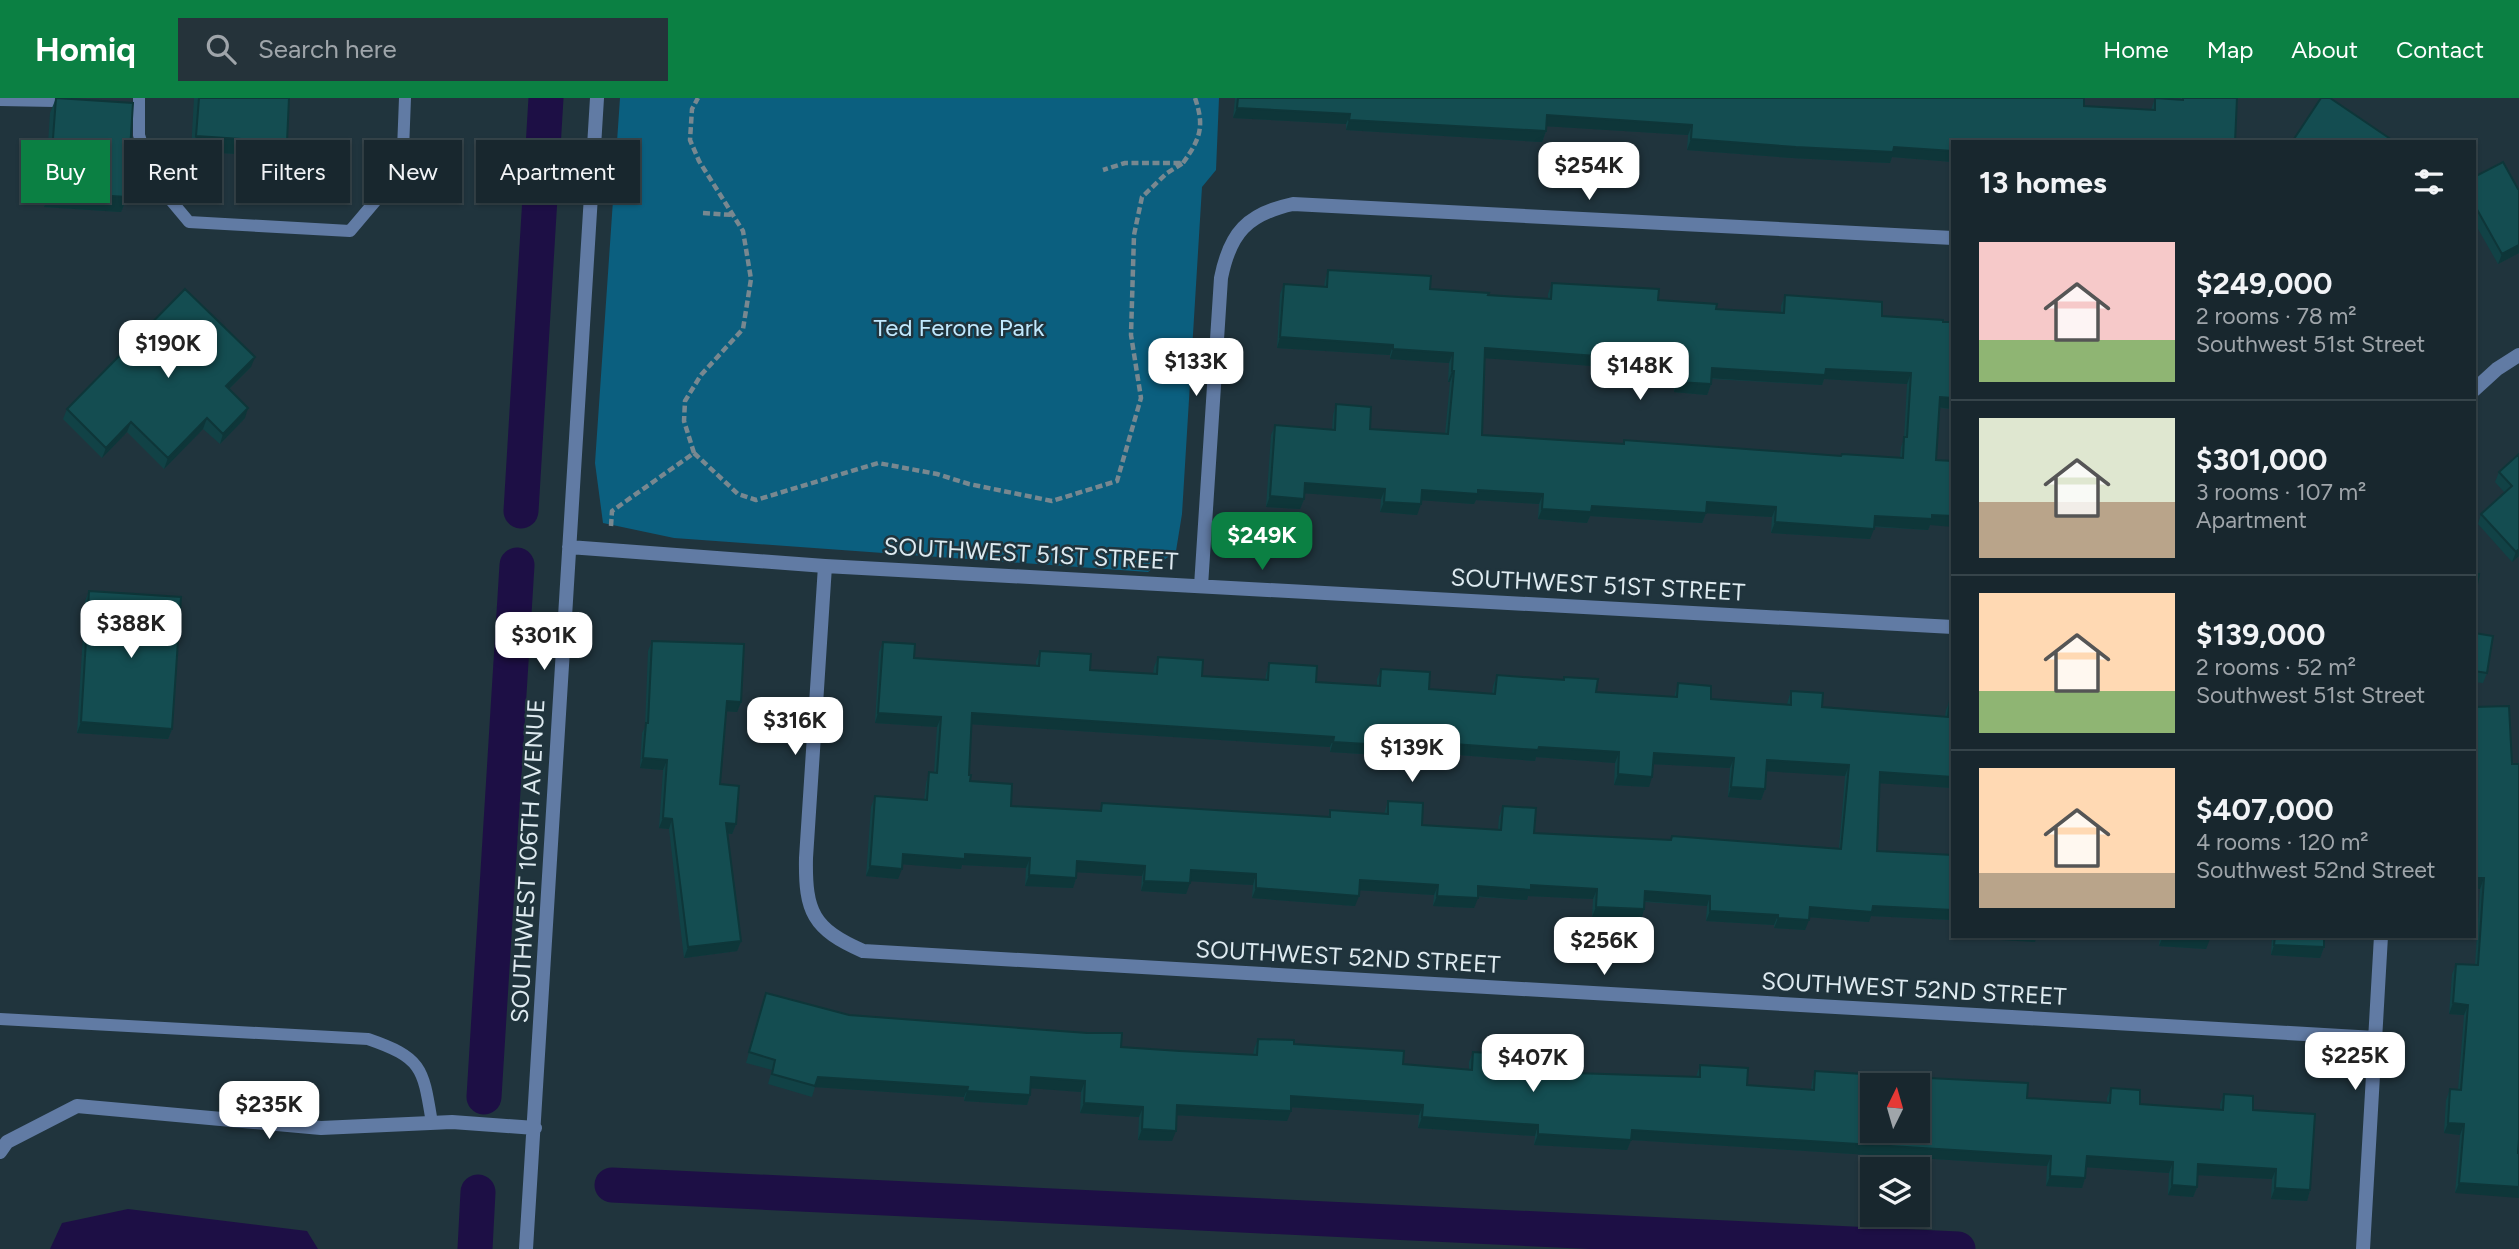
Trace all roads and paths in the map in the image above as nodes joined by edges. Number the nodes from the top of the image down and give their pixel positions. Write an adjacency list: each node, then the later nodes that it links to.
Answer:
1 (63, 98): 7 (lane)
2 (139, 98): 3 (lane)
3 (405, 98)
4 (597, 98): 17 (street, SOUTHWEST 106TH AVENUE)
5 (698, 98): 11 (path)
6 (1195, 98): 8 (path)
7 (0, 100)
8 (1183, 163): 9 (path); 15 (path)
9 (1104, 170)
10 (703, 213): 11 (path)
11 (733, 215): 15 (path)
12 (1951, 238): 19 (street)
13 (2519, 355): 14 (street)
14 (2476, 388)
15 (694, 453): 16 (path)
16 (611, 531)
17 (569, 547): 18 (street, SOUTHWEST 51ST STREET); 25 (street, SOUTHWEST 106TH AVENUE)
18 (825, 566): 19 (street, SOUTHWEST 51ST STREET); 23 (street, SOUTHWEST 52ND STREET)
19 (1201, 586): 20 (street, SOUTHWEST 51ST STREET)
20 (1951, 627)
21 (2381, 938): 23 (street)
22 (0, 1019): 24 (lane)
23 (2375, 1038): 28 (street)
24 (432, 1123): 25 (street); 26 (street)
25 (535, 1128): 27 (street, SOUTHWEST 106TH AVENUE)
26 (0, 1152)
27 (526, 1249)
28 (2363, 1249)

